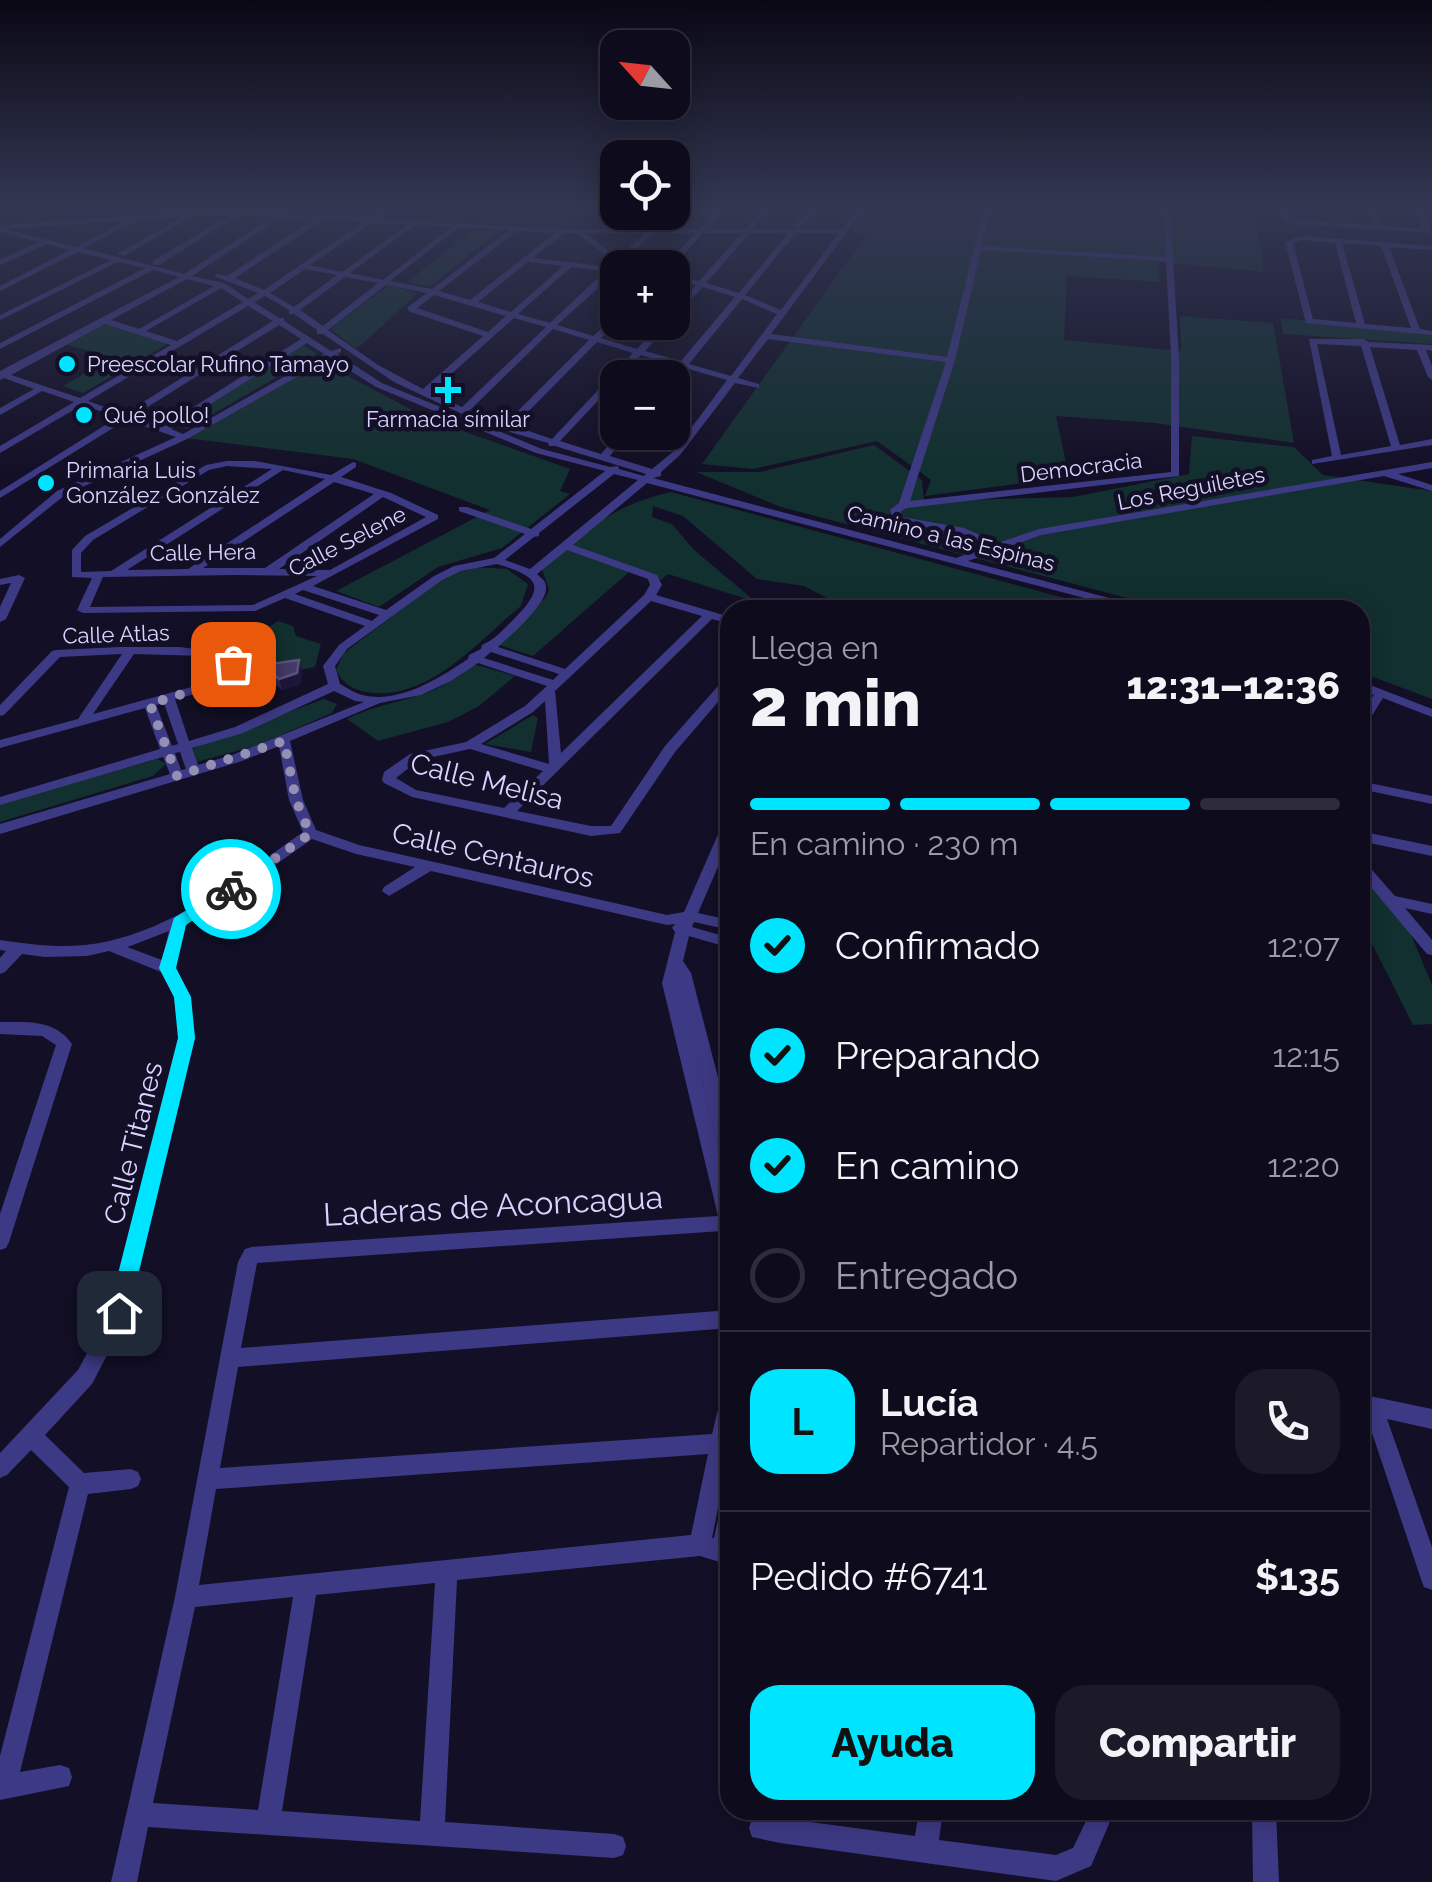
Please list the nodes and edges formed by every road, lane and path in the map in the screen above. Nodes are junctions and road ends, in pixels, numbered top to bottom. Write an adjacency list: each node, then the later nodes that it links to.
1 (41, 297): 28 (street)
2 (94, 297): 45 (street)
3 (147, 297): 29 (street)
4 (200, 297): 33 (street)
5 (247, 297): 23 (street, Camino a las Espinas)
6 (257, 297): 23 (street)
7 (270, 297): 25 (street, Camino a las Espinas)
8 (314, 297): 25 (street)
9 (366, 297): 35 (street)
10 (427, 297): 37 (street)
11 (450, 297): 24 (street)
12 (480, 297): 24 (street)
13 (533, 297): 27 (street)
14 (584, 297): 31 (street)
15 (741, 297): 52 (street)
16 (744, 297): 26 (street)
17 (796, 297): 26 (street)
18 (966, 297): 53 (street)
19 (1171, 297): 88 (street, Democracia)
20 (1304, 297): 32 (street)
21 (1353, 297): 32 (street)
22 (1403, 297): 34 (street)
23 (252, 300): 30 (street, Camino a las Espinas); 44 (street)
24 (472, 303): 27 (street)
25 (292, 312): 35 (street, Camino a las Espinas)
26 (784, 314): 39 (street)
27 (512, 315): 31 (street); 37 (street)
28 (0, 318)
29 (104, 320): 33 (street); 55 (street)
30 (280, 320): 40 (street, Camino a las Espinas); 64 (street)
31 (553, 326): 41 (street); 62 (street)
32 (1361, 326): 34 (street)
33 (141, 330): 44 (street)
34 (1416, 331): 36 (street)
35 (320, 332): 47 (street, Camino a las Espinas)
36 (1432, 332)
37 (488, 335): 60 (street)
38 (600, 335): 41 (street)
39 (767, 336): 53 (street); 57 (street)
40 (307, 339): 50 (street, Camino a las Espinas); 66 (street)
41 (596, 339): 49 (street); 65 (street)
42 (650, 340): 49 (street)
43 (1364, 342): 46 (street); 70 (street); 74 (street)
44 (178, 344): 61 (street)
45 (0, 346)
46 (1420, 347): 48 (street); 56 (street)
47 (344, 348): 50 (street); 60 (street, Camino a las Espinas)
48 (1432, 348)
49 (639, 351): 51 (street); 69 (street)
50 (330, 355): 67 (street); 80 (street, Camino a las Espinas)
51 (670, 360)
52 (687, 360)
53 (951, 360): 88 (street)
54 (690, 366): 57 (street)
55 (1, 376): 59 (street)
56 (1432, 376)
57 (732, 379): 58 (street); 81 (street)
58 (756, 386)
59 (41, 388): 61 (street); 63 (street)
60 (424, 393): 62 (street, Camino a las Espinas)
61 (80, 402): 64 (street); 71 (street)
62 (463, 410): 65 (street, Camino a las Espinas)
63 (0, 412)
64 (124, 416): 66 (street); 86 (street)
65 (506, 428): 69 (street, Camino a las Espinas)
66 (166, 430): 67 (street)
67 (184, 436): 92 (street)
68 (1432, 442): 70 (street)
69 (552, 444): 73 (street, Camino a las Espinas)
70 (1396, 448): 74 (street)
71 (0, 450)
72 (610, 450): 73 (street)
73 (603, 458): 76 (street, Camino a las Espinas)
74 (1337, 458): 75 (street)
75 (1315, 462)
76 (622, 463): 80 (street); 81 (street, Camino a las Espinas)
77 (353, 465): 83 (street)
78 (1432, 465): 82 (street, Los Reguiletes)
79 (280, 468): 83 (street, Calle Selene); 101 (street); 103 (street, Calle Selene)
80 (611, 471): 84 (street, Camino a las Espinas); 91 (street)
81 (654, 473): 84 (street); 89 (street, Camino a las Espinas)
82 (1385, 473): 85 (street); 94 (street, Los Reguiletes)
83 (334, 478): 87 (street, Calle Selene); 98 (street)
84 (643, 480): 89 (street, Camino a las Espinas); 93 (street)
85 (1432, 488)
86 (0, 494)
87 (380, 494): 97 (street); 99 (street, Calle Selene)
88 (904, 505): 94 (street)
89 (748, 506): 95 (street, Camino a las Espinas)
90 (463, 509): 91 (street)
91 (535, 534): 96 (street)
92 (0, 544)
93 (564, 545): 102 (street); 107 (street)
94 (994, 545): 95 (street, Los Reguiletes)
95 (960, 560): 108 (street, Camino a las Espinas)
96 (498, 561): 102 (street); 109 (street)
97 (268, 571): 98 (street, Calle Hera); 99 (street, Calle Hera)
98 (190, 572): 101 (street, Calle Hera)
99 (332, 573): 105 (street, Calle Selene)
100 (99, 574): 101 (street, Calle Hera); 103 (street, Calle Hera); 106 (street, Calle Selene)
101 (114, 574)
102 (531, 574): 114 (street)
103 (76, 575)
104 (0, 582): 112 (street)
105 (302, 586): 106 (street, Calle Selene); 109 (street)
106 (286, 595): 113 (street)
107 (649, 598): 110 (street); 117 (street, Calle Melisa)
108 (1107, 600)
109 (386, 614): 113 (street)
110 (710, 614): 111 (street); 132 (street)
111 (720, 618)
112 (0, 619)
113 (373, 624): 118 (street)
114 (486, 647): 116 (street); 117 (street)
115 (129, 652): 123 (street, Calle Atlas); 127 (street, Calle Atlas); 129 (street)
116 (473, 658): 119 (street); 124 (street)
117 (567, 672): 119 (street, Calle Melisa)
118 (334, 686): 124 (street); 135 (street)
119 (553, 688): 130 (street); 134 (street, Calle Melisa)
120 (1370, 690): 122 (street)
121 (720, 692): 142 (street, Calle Melisa)
122 (1380, 694): 126 (street); 128 (street)
123 (169, 699): 125 (street, Calle Atlas); 135 (street)
124 (377, 701): 131 (street)
125 (150, 704): 129 (street, Calle Atlas); 135 (street)
126 (1370, 710)
127 (0, 712)
128 (1432, 713)
129 (83, 720): 133 (street, Calle Atlas)
130 (554, 733): 132 (street); 136 (street)
131 (284, 741): 137 (street); 144 (street)
132 (582, 741): 136 (street)
133 (0, 744)
134 (470, 745): 136 (street); 142 (street, Calle Melisa)
135 (177, 748): 137 (street); 138 (street); 141 (street)
136 (554, 767): 142 (street)
137 (193, 772): 138 (street)
138 (177, 776): 143 (street)
139 (1370, 787): 140 (street)
140 (1432, 800)
141 (0, 801)
142 (507, 813)
143 (0, 829)
144 (310, 834): 148 (street, Calle Centauros); 153 (street)
145 (1370, 838): 147 (street)
146 (720, 846): 154 (street)
147 (1432, 851)
148 (428, 866): 150 (street); 154 (street, Calle Centauros)
149 (1370, 875): 151 (street)
150 (389, 891)
151 (1396, 902): 152 (street); 159 (street)
152 (1432, 909)
153 (179, 922): 158 (street); 162 (street)
154 (687, 924): 155 (street, Calle Centauros); 156 (street, Calle Centauros); 160 (street)
155 (720, 924)
156 (720, 938)
157 (8, 947): 158 (street); 161 (street)
158 (114, 948): 162 (street)
159 (1432, 950)
160 (675, 960): 164 (street); 165 (street)
161 (0, 968)
162 (167, 968): 173 (street, Calle Titanes)
163 (0, 1028): 167 (street)
164 (720, 1118)
165 (720, 1186)
166 (720, 1223): 169 (street, Laderas de Aconcagua)
167 (0, 1242)
168 (720, 1320): 169 (street)
169 (230, 1358): 177 (street)
170 (1370, 1407): 172 (street)
171 (1370, 1416): 181 (street)
172 (1432, 1419)
173 (33, 1437): 175 (street, Calle Titanes); 178 (street)
174 (720, 1443): 177 (street)
175 (0, 1468)
176 (131, 1479): 178 (street)
177 (208, 1479): 183 (street)
178 (80, 1484): 185 (street)
179 (720, 1551): 180 (street)
180 (446, 1570): 182 (street); 192 (street)
181 (1432, 1578)
182 (306, 1585): 183 (street); 190 (street)
183 (186, 1597): 186 (street)
184 (60, 1777): 185 (street)
185 (2, 1786)
186 (139, 1814): 190 (street); 196 (street)
187 (930, 1820): 194 (street)
188 (1097, 1820): 195 (street)
189 (1264, 1820): 197 (street)
190 (268, 1823): 192 (street)
191 (776, 1823): 194 (street)
192 (432, 1834): 193 (street)
193 (614, 1846)
194 (925, 1850): 195 (street)
195 (1038, 1874)
196 (124, 1882)
197 (1266, 1882)

